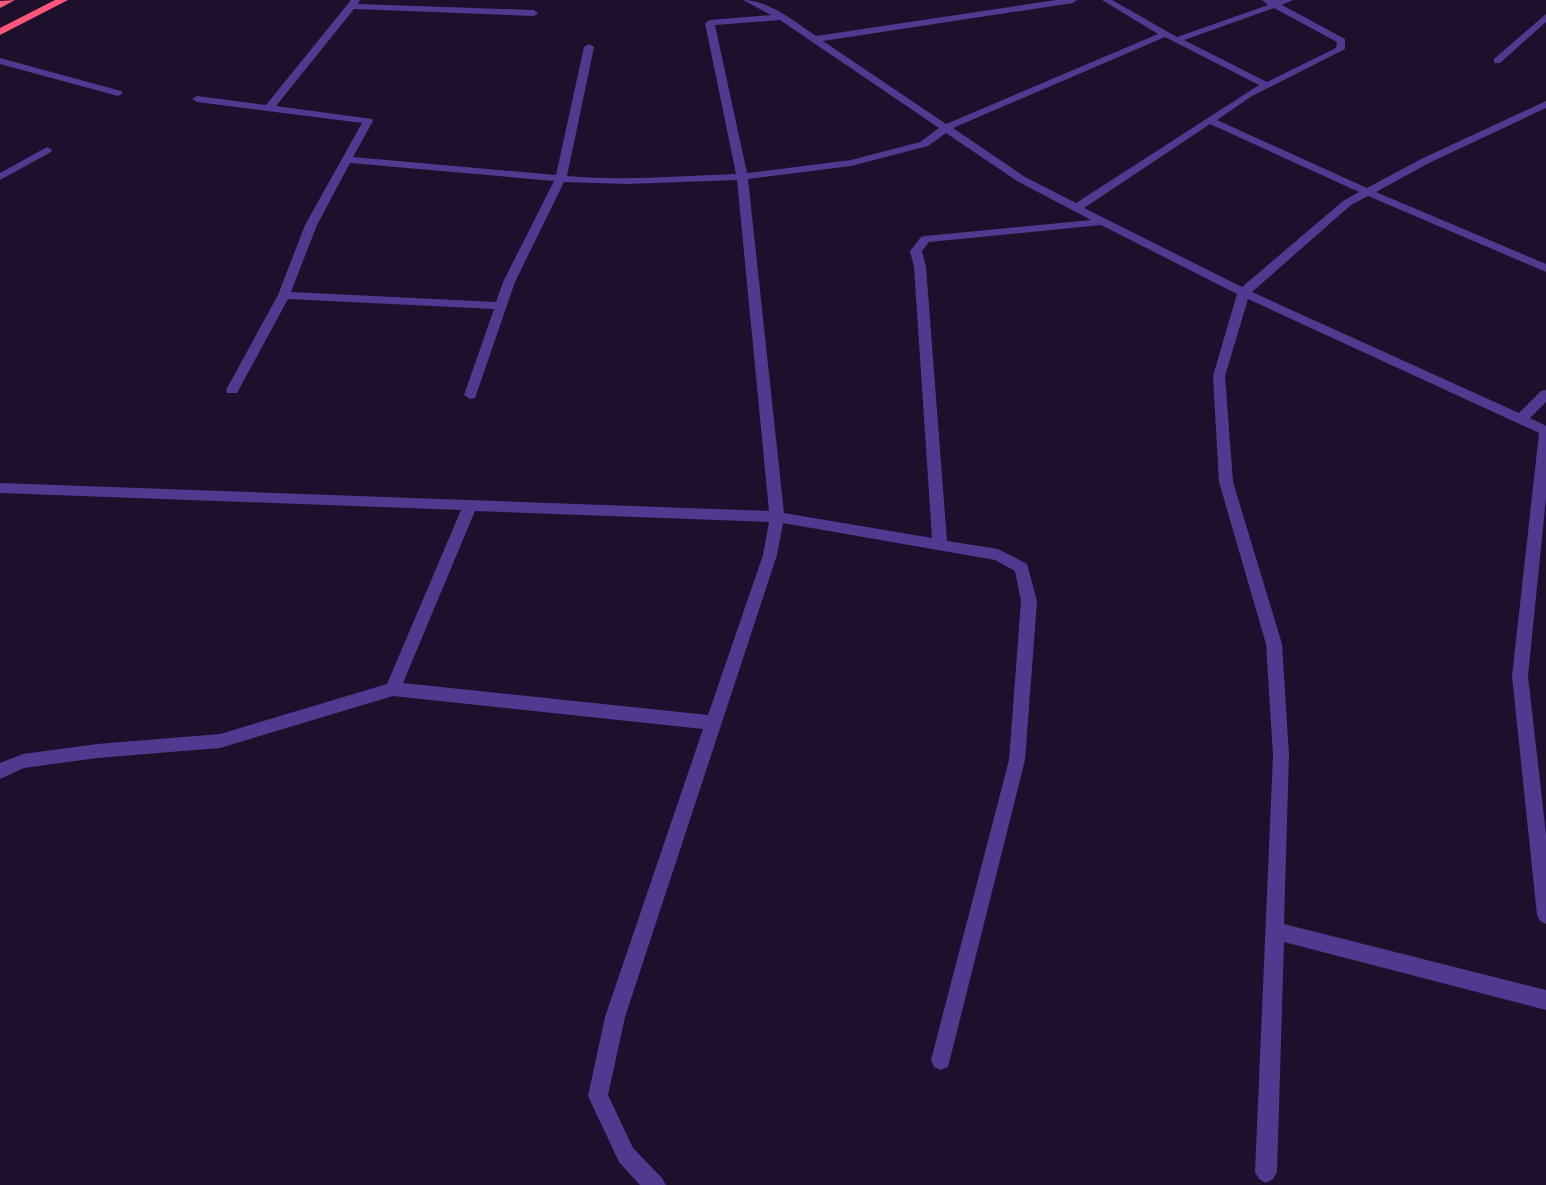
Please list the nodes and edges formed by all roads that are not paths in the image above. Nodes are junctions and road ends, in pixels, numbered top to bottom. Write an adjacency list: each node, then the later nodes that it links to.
1 (10, 0): 10 (highway)
2 (63, 0): 15 (highway)
3 (465, 0): 11 (street)
4 (747, 0): 13 (street)
5 (1073, 0): 17 (street)
6 (1106, 0): 16 (street)
7 (1289, 0): 8 (street)
8 (1271, 2): 18 (street); 22 (street)
9 (354, 3): 11 (street); 26 (street)
10 (0, 5)
11 (455, 10): 12 (street)
12 (534, 13)
13 (782, 17): 17 (street); 32 (street)
14 (1546, 17): 21 (street)
15 (0, 32)
16 (1165, 34): 18 (street); 28 (street)
17 (816, 39): 28 (street)
18 (1176, 40): 22 (street)
19 (589, 47): 33 (street)
20 (0, 61): 23 (street)
21 (1497, 61)
22 (1266, 85): 27 (street)
23 (118, 93)
24 (197, 99): 26 (street)
25 (1546, 104): 34 (street)
26 (269, 108): 30 (street)
27 (1209, 120): 34 (street); 35 (street)
28 (947, 127): 32 (street); 35 (street)
29 (47, 150): 31 (street)
30 (347, 160): 33 (street); 39 (street)
31 (0, 177)
32 (742, 177): 33 (street); 48 (street)
33 (561, 178): 40 (street)
34 (1368, 192): 37 (street); 38 (street)
35 (1076, 208): 36 (street)
36 (1103, 222): 38 (street); 49 (street)
37 (1546, 268)
38 (1244, 292): 44 (street); 54 (street)
39 (284, 295): 40 (street); 41 (street)
40 (501, 306): 43 (street)
41 (232, 390)
42 (1546, 394): 44 (street)
43 (470, 395)
44 (1520, 420): 45 (street)
45 (1546, 432): 53 (street)
46 (0, 488): 47 (street)
47 (470, 506): 48 (street); 50 (street)
48 (777, 517): 49 (street); 51 (street)
49 (940, 545): 56 (street)
50 (393, 689): 51 (street); 52 (street)
51 (714, 723): 58 (street)
52 (0, 771)
53 (1546, 915)
54 (1275, 931): 55 (street); 57 (street)
55 (1546, 1000)
56 (941, 1060)
57 (1266, 1172)
58 (655, 1185)

